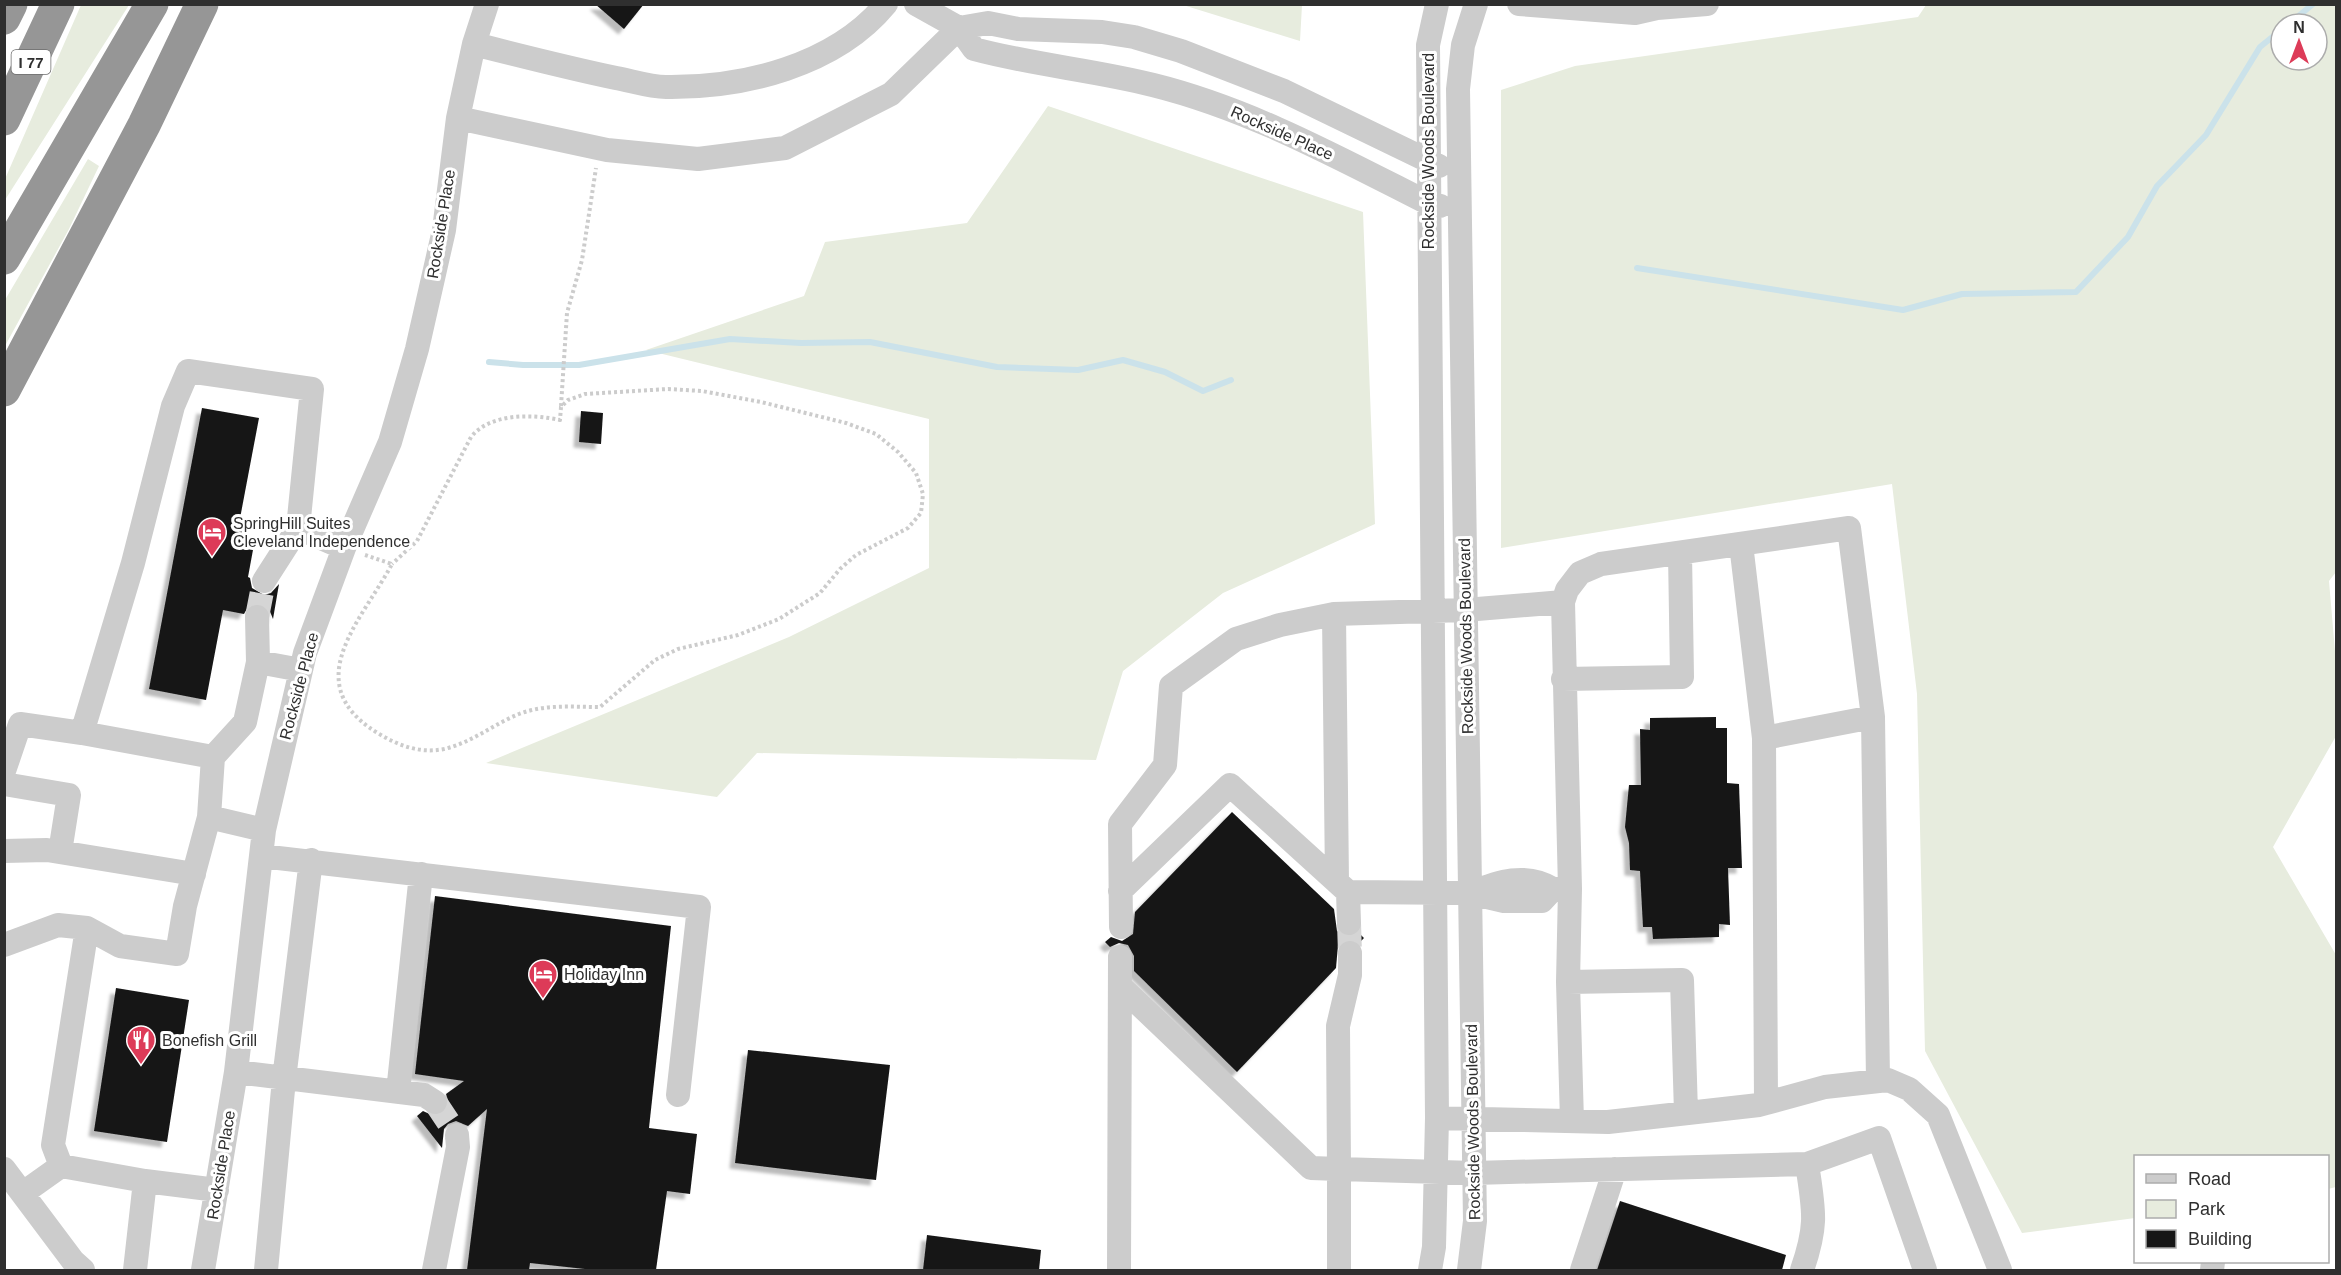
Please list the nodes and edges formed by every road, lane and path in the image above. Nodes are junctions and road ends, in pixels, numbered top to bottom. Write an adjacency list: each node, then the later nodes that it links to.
1 (11, 4): 14 (highway)
2 (58, 4): 20 (highway, I 77)
3 (152, 4): 27 (highway)
4 (202, 4): 21 (highway)
5 (225, 4): 21 (highway)
6 (488, 4): 17 (street, Rockside Place)
7 (886, 4): 17 (street)
8 (916, 4): 15 (street)
9 (1437, 4): 23 (street, Rockside Woods Boulevard)
10 (1476, 4): 24 (street, Rockside Woods Boulevard)
11 (1519, 4): 13 (street)
12 (1707, 4): 13 (street)
13 (1657, 6)
14 (4, 18)
15 (959, 27): 16 (street); 18 (street, Rockside Place); 22 (street)
16 (1102, 32): 18 (street); 23 (street)
17 (474, 44): 19 (street, Rockside Place)
18 (1097, 73): 25 (street, Rockside Place)
19 (458, 118): 22 (street); 32 (street, Rockside Place)
20 (4, 119)
21 (144, 125): 28 (highway)
22 (600, 149): 29 (path)
23 (1428, 162): 24 (street); 25 (street, Rockside Woods Boulevard)
24 (1461, 175): 26 (street, Rockside Woods Boulevard)
25 (1428, 203): 26 (street, Rockside Place); 38 (street, Rockside Woods Boulevard)
26 (1459, 211): 37 (street, Rockside Woods Boulevard)
27 (4, 258)
28 (7, 388)
29 (561, 407): 34 (path); 34 (path)
30 (298, 528): 32 (street); 35 (street); 45 (street)
31 (1741, 544): 33 (street); 44 (street); 46 (street)
32 (352, 550): 34 (path); 42 (street, Rockside Place)
33 (1680, 553): 36 (street); 43 (street)
34 (392, 564)
35 (264, 580)
36 (1563, 603): 37 (street); 43 (street)
37 (1466, 610): 38 (street); 62 (street, Rockside Woods Boulevard)
38 (1431, 611): 39 (street); 61 (street, Rockside Woods Boulevard)
39 (1334, 614): 58 (street); 60 (street)
40 (257, 616): 41 (street)
41 (258, 662): 42 (street); 47 (street)
42 (301, 670): 51 (street, Rockside Place)
43 (1563, 679): 59 (street)
44 (1873, 717): 46 (street); 73 (street)
45 (82, 732): 47 (street); 48 (street)
46 (1764, 738): 77 (street)
47 (213, 757): 50 (street)
48 (4, 771)
49 (4, 784): 53 (street)
50 (209, 817): 51 (street); 57 (street)
51 (264, 830): 54 (street, Rockside Place)
52 (4, 851): 53 (street)
53 (60, 852): 57 (street)
54 (261, 856): 55 (street); 71 (street, Rockside Place)
55 (311, 860): 56 (street); 72 (street)
56 (421, 873): 74 (street); 75 (street)
57 (194, 874): 65 (street)
58 (1342, 887): 60 (street); 61 (street); 63 (street)
59 (1562, 889): 62 (street); 69 (street)
60 (1120, 891): 64 (street)
61 (1435, 891): 62 (street); 79 (street, Rockside Woods Boulevard)
62 (1470, 893): 80 (street, Rockside Woods Boulevard)
63 (1349, 923)
64 (1121, 927)
65 (87, 928): 66 (street); 84 (street)
66 (4, 945)
67 (1350, 953): 86 (street)
68 (1120, 957): 70 (street)
69 (1568, 982): 78 (street); 81 (street)
70 (1120, 986): 86 (street); 98 (street)
71 (236, 1072): 72 (street); 91 (street, Rockside Place)
72 (284, 1079): 74 (street); 96 (street)
73 (1878, 1081): 77 (street); 105 (street)
74 (398, 1092): 76 (street)
75 (678, 1095)
76 (435, 1102)
77 (1766, 1103): 78 (street)
78 (1686, 1113): 81 (street)
79 (1437, 1118): 80 (street); 88 (street, Rockside Woods Boulevard)
80 (1473, 1118): 81 (street); 89 (street, Rockside Woods Boulevard)
81 (1572, 1121)
82 (457, 1135): 97 (street)
83 (1807, 1164): 87 (street); 103 (street); 104 (street)
84 (61, 1166): 90 (street); 92 (street)
85 (4, 1169): 92 (street)
86 (1339, 1169): 88 (street); 99 (street)
87 (1615, 1169): 89 (street); 102 (street)
88 (1436, 1172): 89 (street); 100 (street, Rockside Woods Boulevard)
89 (1474, 1173): 101 (street, Rockside Woods Boulevard)
90 (146, 1181): 91 (street); 94 (street)
91 (216, 1190): 95 (street, Rockside Place)
92 (23, 1193): 93 (street)
93 (83, 1270)
94 (135, 1270)
95 (203, 1270)
96 (266, 1270)
97 (434, 1270)
98 (1119, 1270)
99 (1339, 1270)
100 (1430, 1270)
101 (1469, 1270)
102 (1582, 1270)
103 (1802, 1270)
104 (1925, 1270)
105 (2000, 1270)

